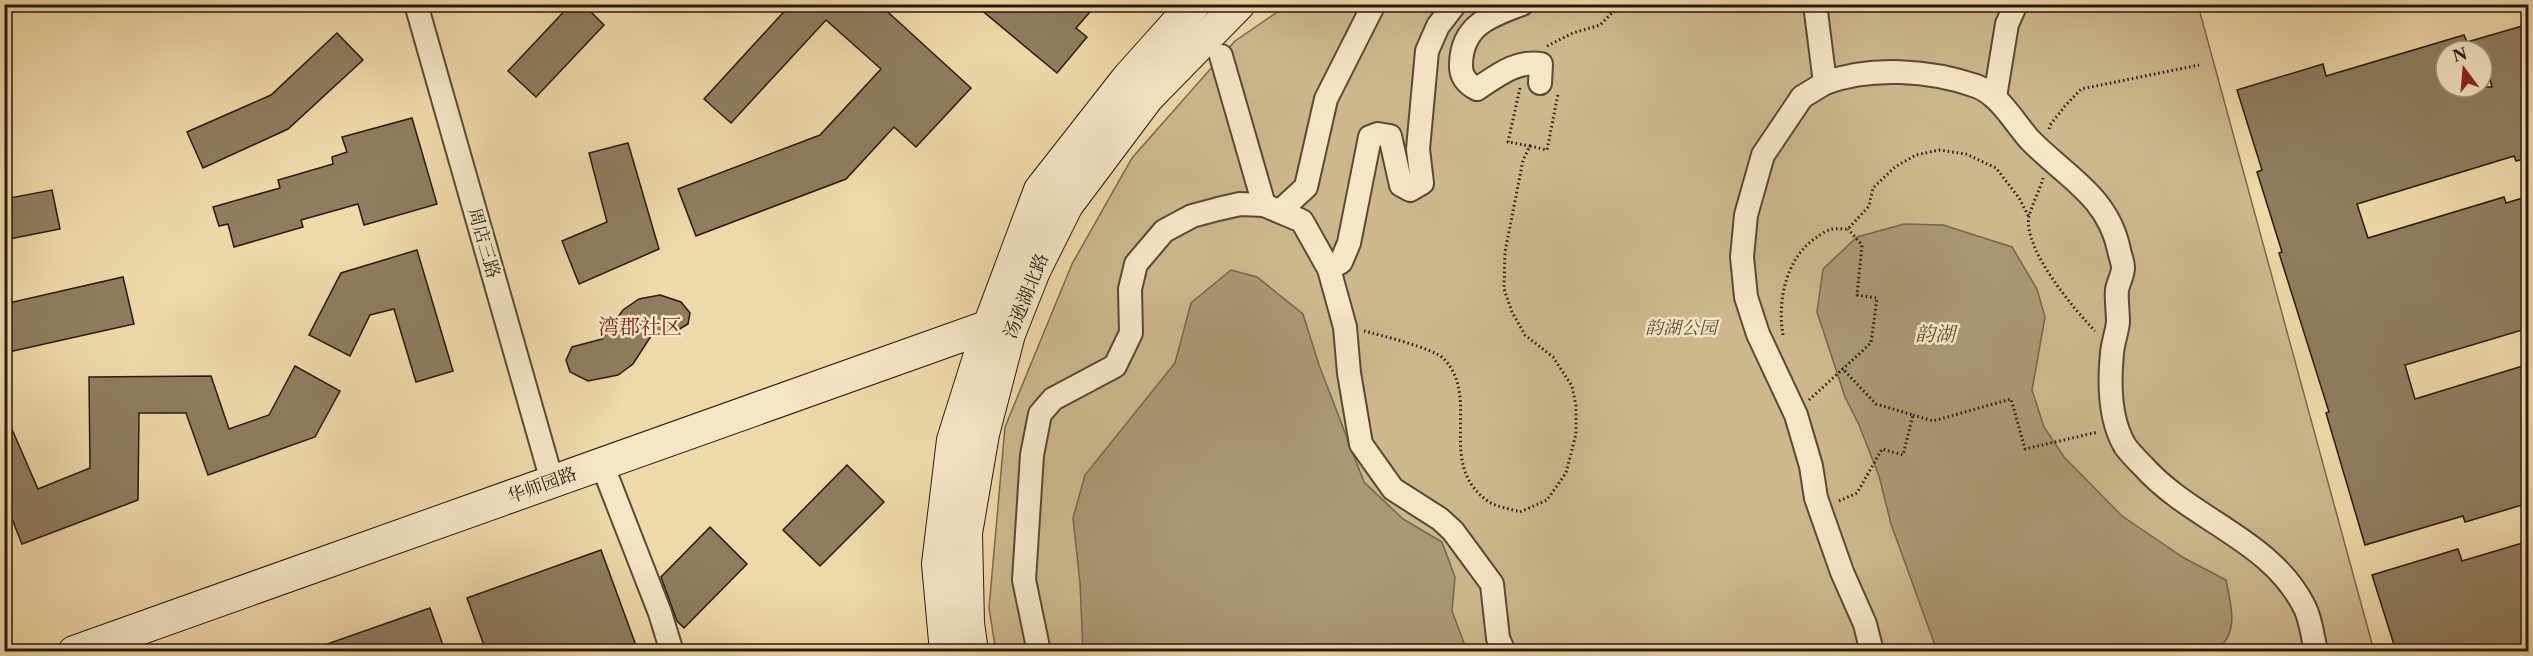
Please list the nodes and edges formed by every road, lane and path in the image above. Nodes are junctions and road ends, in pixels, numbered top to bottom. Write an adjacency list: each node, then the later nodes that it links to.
1 (416, 4): 28 (street, 周店三路)
2 (1194, 4): 21 (street, 汤逊湖北路)
3 (1239, 4): 21 (street, 汤逊湖北路)
4 (1374, 4): 16 (street)
5 (1455, 4): 19 (street)
6 (1522, 4): 11 (street)
7 (1621, 4): 11 (path)
8 (1815, 4): 13 (street)
9 (2016, 4): 14 (street)
10 (1221, 56): 16 (street)
11 (1527, 62): 12 (street)
12 (1540, 83): 15 (path); 15 (path)
13 (1825, 83): 14 (street); 24 (street)
14 (1995, 97): 26 (street)
15 (1530, 146): 20 (path)
16 (1272, 208): 19 (street); 34 (street)
17 (2029, 217): 18 (path)
18 (1848, 229): 22 (path); 23 (path)
19 (1329, 268): 20 (street)
20 (1345, 327): 35 (street)
21 (999, 330): 27 (street, 华师园路); 32 (street, 汤逊湖北路); 33 (street, 汤逊湖北路)
22 (1783, 338)
23 (1842, 368): 24 (path); 25 (path)
24 (1796, 415): 29 (street)
25 (1913, 415): 26 (path); 29 (path)
26 (2117, 427): 37 (street)
27 (602, 464): 28 (street, 华师园路); 31 (street)
28 (552, 481): 30 (street, 华师园路)
29 (1820, 510): 36 (street)
30 (74, 651)
31 (672, 651)
32 (946, 651)
33 (972, 651)
34 (1039, 651)
35 (1504, 651)
36 (1872, 651)
37 (2316, 651)

